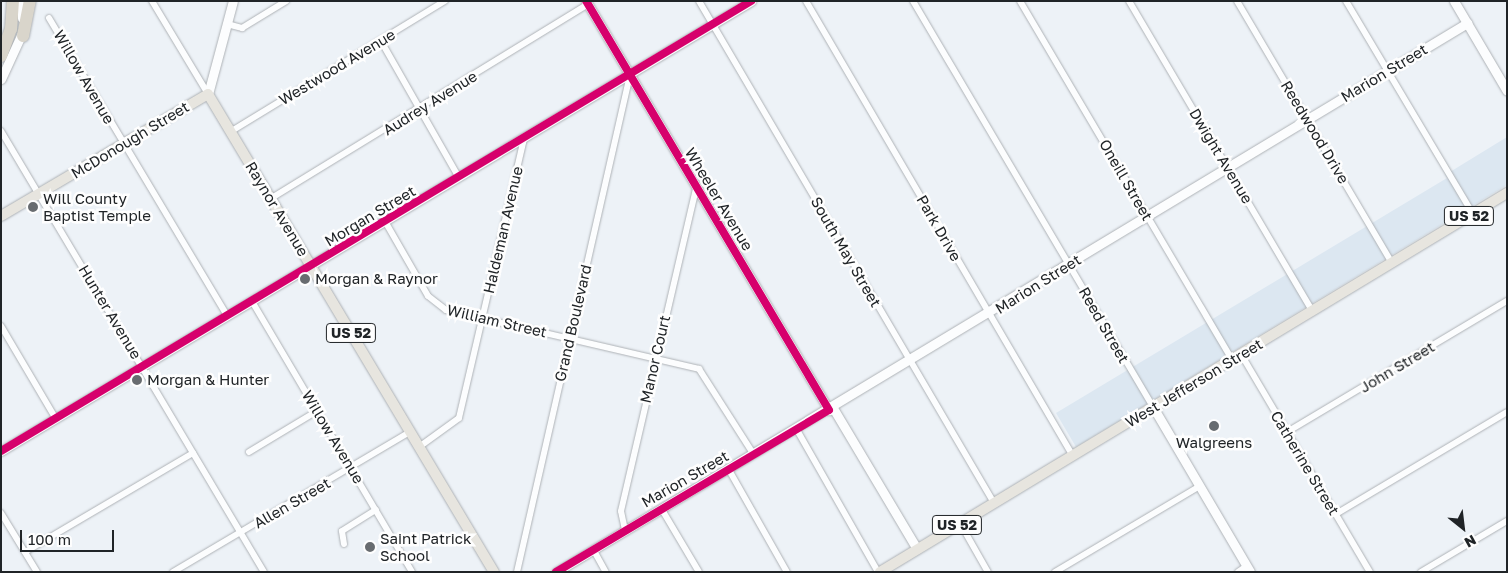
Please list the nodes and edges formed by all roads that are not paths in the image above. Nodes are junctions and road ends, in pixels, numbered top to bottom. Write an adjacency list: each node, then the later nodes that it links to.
1 (13, 1): 24 (highway)
2 (22, 1): 22 (street)
3 (30, 1): 22 (highway)
4 (152, 1): 29 (street, Raynor Avenue)
5 (233, 1): 20 (street)
6 (286, 1): 20 (street)
7 (444, 1): 23 (street, Westwood Avenue)
8 (699, 1): 21 (street, South May Street)
9 (751, 1): 21 (street, Morgan Street)
10 (806, 1): 52 (street, Park Drive)
11 (913, 1): 47 (street, Reed Street)
12 (1020, 1): 43 (street, Oneill Street)
13 (1129, 1): 36 (street, Dwight Avenue)
14 (1238, 1): 31 (street, Reedwood Drive)
15 (1346, 1): 25 (street)
16 (1454, 1): 19 (street)
17 (587, 3): 26 (street, Wheeler Avenue); 30 (street, Audrey Avenue)
18 (50, 18): 35 (street, Willow Avenue)
19 (1467, 23): 25 (street, Marion Street); 28 (street)
20 (227, 24): 29 (street)
21 (712, 24): 26 (street, Morgan Street); 59 (street, South May Street)
22 (23, 36): 27 (street)
23 (381, 41): 30 (street); 33 (street, Westwood Avenue)
24 (1, 56)
25 (1388, 70): 31 (street, Marion Street); 42 (street)
26 (630, 75): 34 (street, Morgan Street); 38 (street, Wheeler Avenue); 56 (street, Grand Boulevard)
27 (1, 79)
28 (1507, 91)
29 (208, 94): 33 (main road, Raynor Avenue / US 52); 35 (main road, McDonough Street)
30 (420, 109): 37 (street); 41 (street, Audrey Avenue)
31 (1307, 119): 36 (street, Marion Street); 46 (street, Reedwood Drive)
32 (1, 130): 40 (street, Hunter Avenue)
33 (230, 132): 41 (main road, Raynor Avenue / US 52)
34 (524, 139): 37 (street, Morgan Street); 54 (street, Haldeman Avenue)
35 (123, 144): 40 (main road, McDonough Street); 53 (street, Willow Avenue)
36 (1227, 167): 43 (street, Marion Street); 51 (street, Dwight Avenue)
37 (459, 178): 45 (street, Morgan Street)
38 (696, 188): 58 (street, Manor Court); 62 (street, Wheeler Avenue)
39 (1507, 193): 42 (main road, West Jefferson Street / US 52)
40 (39, 194): 44 (main road, McDonough Street); 60 (street, Hunter Avenue)
41 (270, 199): 48 (main road, Raynor Avenue / US 52)
42 (1473, 214): 46 (main road, West Jefferson Street / US 52)
43 (1147, 215): 47 (street, Marion Street); 57 (street, Oneill Street)
44 (1, 216)
45 (386, 223): 48 (street, Morgan Street); 54 (street, William Street)
46 (1392, 263): 51 (main road, West Jefferson Street / US 52)
47 (1070, 264): 52 (street, Marion Street); 61 (street, Reed Street)
48 (312, 268): 50 (street, Morgan Street); 67 (main road, Raynor Avenue / US 52)
49 (1507, 301): 68 (street, John Street)
50 (253, 303): 53 (street, Morgan Street); 63 (street, Willow Avenue)
51 (1312, 311): 57 (main road, West Jefferson Street / US 52)
52 (990, 313): 59 (street, Marion Street); 74 (street, Park Drive)
53 (228, 317): 60 (street, Morgan Street)
54 (482, 319): 56 (street, William Street); 69 (street, Haldeman Avenue)
55 (1, 326): 65 (street)
56 (569, 337): 58 (street, William Street); 97 (street, Grand Boulevard)
57 (1237, 357): 61 (main road, West Jefferson Street / US 52); 68 (street, Catherine Street)
58 (655, 358): 73 (street, William Street); 85 (street, Manor Court)
59 (911, 361): 62 (street, Marion Street); 78 (street, South May Street)
60 (142, 368): 65 (street, Morgan Street); 72 (street, Hunter Avenue)
61 (1153, 408): 74 (main road, West Jefferson Street / US 52); 77 (street, Reed Street)
62 (831, 409): 66 (street, Marion Street); 88 (street, Wheeler Avenue)
63 (317, 411): 71 (street); 75 (street, Willow Avenue)
64 (1507, 412): 82 (street)
65 (56, 419): 70 (street, Morgan Street)
66 (797, 430): 73 (street, Marion Street); 102 (street)
67 (410, 432): 69 (main road, Raynor Avenue / US 52); 75 (street, Allen Street)
68 (1287, 432): 82 (street, Catherine Street)
69 (419, 447): 96 (main road, Raynor Avenue / US 52)
70 (1, 452)
71 (249, 452)
72 (193, 453): 86 (street, Hunter Avenue); 90 (street)
73 (754, 455): 76 (street, Marion Street)
74 (1073, 456): 78 (main road, West Jefferson Street / US 52)
75 (351, 469): 80 (street, Willow Avenue); 86 (street, Allen Street)
76 (728, 470): 79 (street, Marion Street); 101 (street)
77 (1200, 486): 91 (street, Reed Street); 104 (street)
78 (994, 503): 84 (main road, West Jefferson Street / US 52)
79 (661, 508): 85 (street, Marion Street); 100 (street)
80 (376, 510): 87 (street); 95 (street, Willow Avenue)
81 (1, 513): 90 (street)
82 (1336, 514): 106 (street, Catherine Street)
83 (1507, 521): 107 (street)
84 (960, 523): 88 (main road, West Jefferson Street / US 52); 103 (street)
85 (626, 530): 89 (street, Marion Street)
86 (240, 532): 93 (street, Allen Street); 94 (street, Hunter Avenue)
87 (344, 544)
88 (917, 549): 102 (main road, West Jefferson Street / US 52)
89 (593, 550): 98 (street, Marion Street); 99 (street)
90 (25, 552): 92 (street)
91 (1248, 569): 105 (street)
92 (37, 572)
93 (173, 572)
94 (264, 572)
95 (412, 572)
96 (494, 572)
97 (518, 572)
98 (556, 572)
99 (606, 572)
100 (699, 572)
101 (786, 572)
102 (879, 572)
103 (988, 572)
104 (1055, 572)
105 (1238, 572)
106 (1370, 572)
107 (1422, 572)

